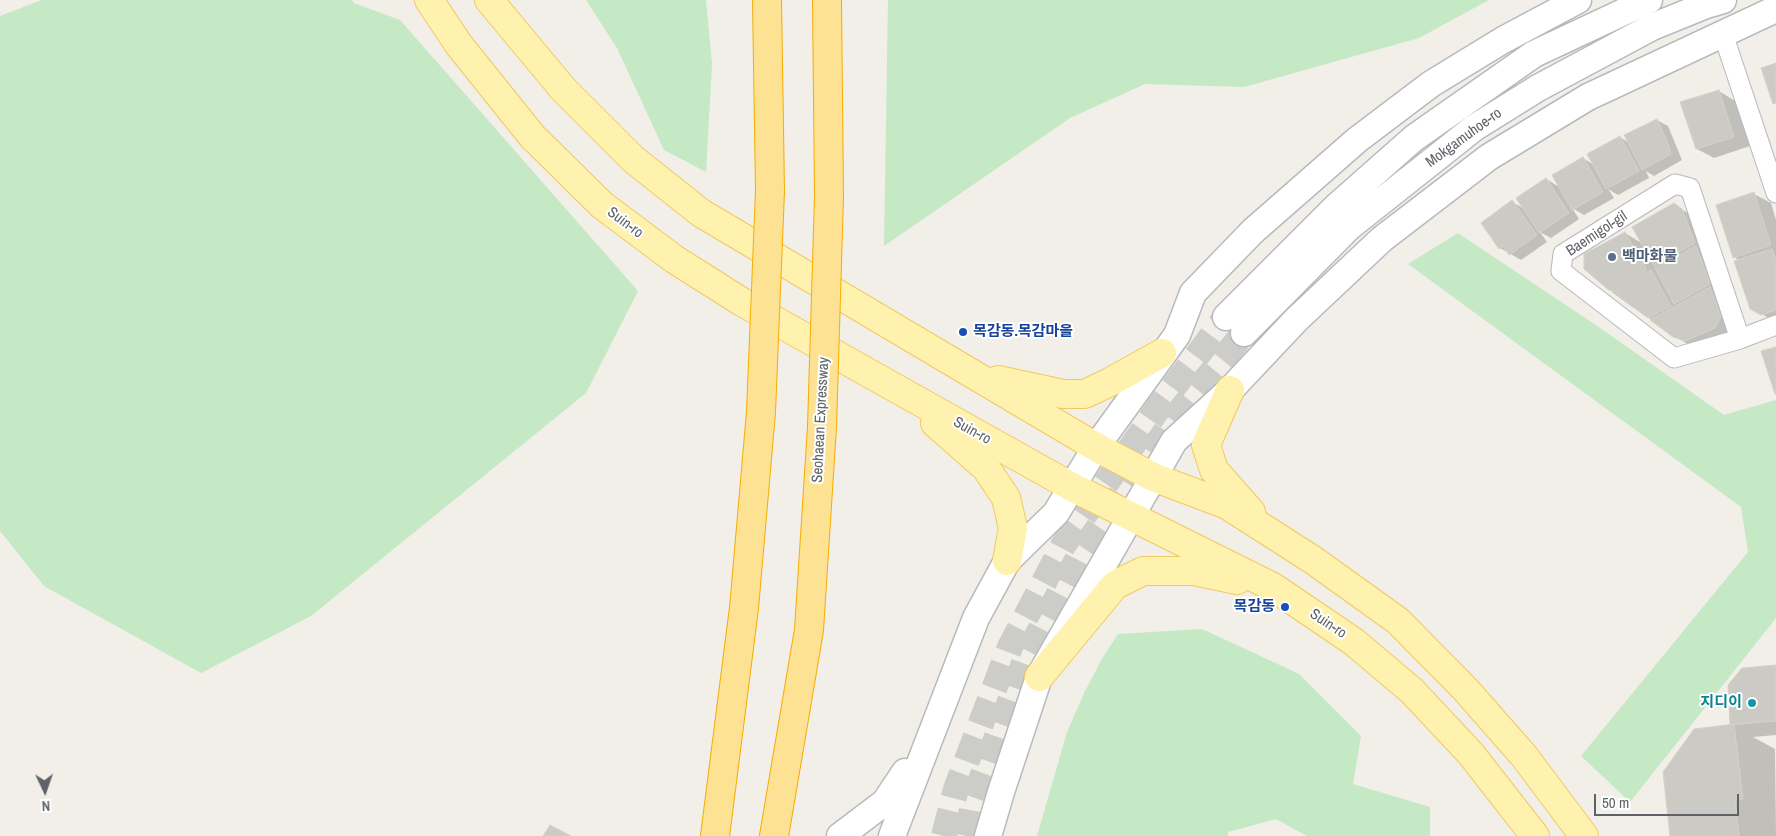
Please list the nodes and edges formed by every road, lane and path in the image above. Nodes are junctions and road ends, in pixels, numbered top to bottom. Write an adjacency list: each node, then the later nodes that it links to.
1 (429, 0): 15 (main road, Suin-ro)
2 (489, 0): 14 (main road)
3 (767, 0): 26 (highway, bridge)
4 (828, 0): 27 (highway, Seohaean Expressway, bridge)
5 (1578, 0): 13 (main road)
6 (1649, 0): 7 (main road, Mokgamuhoe-ro)
7 (1723, 0)
8 (1776, 9): 9 (main road)
9 (1723, 34): 10 (street); 16 (main road)
10 (1776, 193)
11 (1776, 325): 12 (street, Baemigol-gil)
12 (1740, 339): 12 (street, Baemigol-gil)
13 (1162, 353): 14 (main road); 17 (main road)
14 (978, 376): 17 (main road)
15 (897, 389): 19 (main road, Suin-ro); 22 (main road)
16 (1230, 390): 18 (main road); 21 (main road)
17 (1096, 447): 18 (main road); 19 (main road)
18 (1153, 477): 20 (main road); 21 (main road)
19 (1072, 487): 20 (main road, Suin-ro); 22 (main road)
20 (1130, 517): 23 (main road, Suin-ro); 24 (main road)
21 (1269, 532): 32 (main road)
22 (1007, 561): 25 (main road)
23 (1273, 587): 24 (main road); 31 (main road, Suin-ro)
24 (1039, 677): 30 (main road)
25 (929, 739): 28 (main road); 29 (main road)
26 (716, 831)
27 (774, 836)
28 (840, 836)
29 (892, 836)
30 (988, 836)
31 (1535, 836)
32 (1584, 836)

